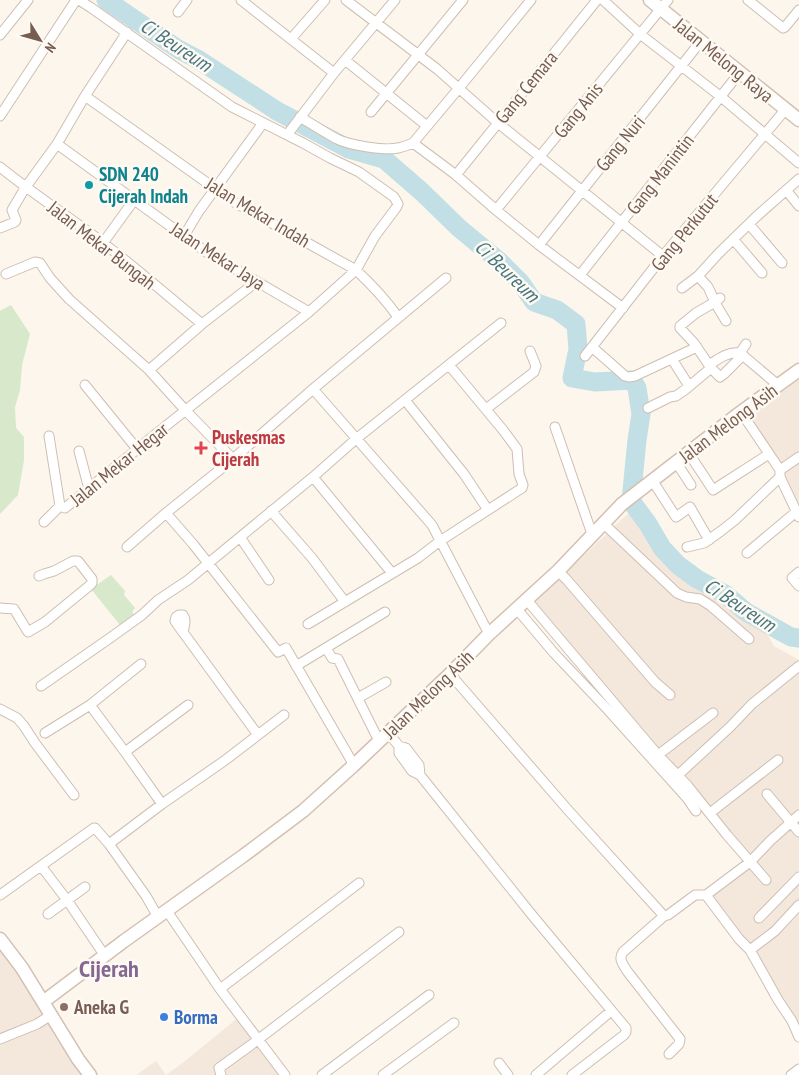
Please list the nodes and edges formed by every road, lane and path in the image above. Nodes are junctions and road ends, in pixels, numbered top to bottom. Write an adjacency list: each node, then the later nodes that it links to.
1 (28, 0): 22 (street)
2 (78, 0): 20 (street); 36 (street)
3 (187, 0): 18 (street)
4 (242, 0): 16 (street)
5 (259, 0): 16 (street)
6 (325, 0): 23 (street)
7 (346, 0): 19 (street)
8 (395, 0): 19 (street)
9 (463, 0): 25 (street)
10 (531, 0): 30 (street)
11 (597, 0): 40 (street, Gang Cemara)
12 (603, 0): 21 (street)
13 (650, 0): 15 (main road, Jalan Melong Raya)
14 (748, 0): 17 (street)
15 (664, 4): 21 (street, Gang Anis); 24 (main road, Jalan Melong Raya)
16 (252, 8): 23 (street)
17 (799, 10)
18 (178, 12)
19 (376, 23): 25 (street); 26 (street)
20 (127, 32): 32 (street); 39 (street)
21 (640, 34): 27 (street); 46 (street, Gang Anis)
22 (0, 35)
23 (291, 39): 29 (street)
24 (701, 41): 27 (street, Gang Nuri); 28 (main road, Jalan Melong Raya)
25 (418, 56): 30 (street); 31 (street)
26 (345, 60): 29 (street); 31 (street)
27 (681, 66): 33 (street); 53 (street, Gang Nuri)
28 (740, 72): 33 (street, Gang Manintin); 34 (main road, Jalan Melong Raya)
29 (334, 73): 37 (street)
30 (459, 88): 40 (street); 41 (street)
31 (386, 93): 35 (street); 41 (street)
32 (86, 96): 45 (street); 52 (street, Jalan Mekar Indah)
33 (720, 96): 43 (street); 58 (street, Gang Manintin)
34 (785, 110): 38 (main road, Jalan Melong Raya); 43 (street, Gang Perkutut)
35 (371, 112)
36 (0, 116)
37 (299, 117): 42 (street); 44 (street)
38 (799, 120)
39 (263, 123): 42 (street); 52 (street)
40 (498, 123): 46 (street); 49 (street, Gang Cemara)
41 (427, 126): 44 (street)
42 (288, 133): 67 (street, Jalan Mekar Hegar)
43 (764, 134): 47 (street); 65 (street, Gang Perkutut)
44 (413, 143): 49 (street)
45 (57, 144): 51 (street); 55 (street, Jalan Mekar Jaya)
46 (540, 157): 53 (street); 57 (street, Gang Anis)
47 (799, 163)
48 (0, 167): 51 (street, Jalan Mekar Bungah)
49 (456, 175): 57 (street)
50 (799, 179): 54 (street)
51 (25, 188): 60 (street); 63 (street, Jalan Mekar Bungah)
52 (215, 188): 61 (street); 67 (street, Jalan Mekar Indah)
53 (582, 190): 58 (street); 64 (street, Gang Nuri)
54 (786, 190): 56 (street); 59 (street)
55 (134, 200): 61 (street, Jalan Mekar Jaya); 63 (street)
56 (799, 206)
57 (496, 210): 64 (street)
58 (622, 223): 65 (street); 70 (street, Gang Manintin)
59 (749, 224): 62 (street); 66 (street)
60 (0, 228)
61 (184, 236): 73 (street, Jalan Mekar Jaya)
62 (733, 239): 68 (street); 71 (street)
63 (103, 243): 80 (street, Jalan Mekar Bungah)
64 (539, 244): 70 (street)
65 (663, 256): 76 (street, Gang Perkutut)
66 (782, 263)
67 (356, 270): 77 (street, Jalan Mekar Hegar); 78 (street, Jalan Mekar Indah)
68 (762, 273)
69 (6, 274): 91 (street)
70 (580, 275): 76 (street)
71 (698, 276): 74 (street); 75 (street)
72 (446, 278): 78 (street)
73 (256, 282): 77 (street, Jalan Mekar Jaya); 80 (street)
74 (682, 288)
75 (718, 300): 79 (street); 84 (street)
76 (623, 308): 83 (street, Gang Perkutut)
77 (309, 312): 100 (street, Jalan Mekar Hegar)
78 (398, 318): 96 (street)
79 (726, 321)
80 (202, 324): 91 (street)
81 (501, 324): 89 (street)
82 (746, 344): 86 (street)
83 (592, 347): 87 (street, Gang Perkutut); 88 (street)
84 (697, 347): 88 (street); 90 (street)
85 (530, 351): 99 (street)
86 (741, 354): 90 (street); 90 (street); 94 (street)
87 (585, 356)
88 (672, 359): 95 (street)
89 (449, 365): 97 (street); 99 (street)
90 (710, 366): 95 (street)
91 (149, 370): 100 (street)
92 (799, 370): 94 (main road, Jalan Melong Asih)
93 (85, 385): 105 (street)
94 (778, 385): 101 (main road, Jalan Melong Asih)
95 (689, 386): 98 (street)
96 (313, 389): 104 (street); 110 (street)
97 (405, 400): 104 (street); 118 (street)
98 (648, 408)
99 (486, 409): 118 (street)
100 (186, 411): 105 (street, Jalan Mekar Hegar); 110 (street)
101 (741, 412): 107 (main road, Jalan Melong Asih); 108 (street)
102 (555, 427): 124 (street)
103 (48, 436): 117 (street, Jalan Mekar Hegar)
104 (356, 439): 113 (street); 127 (street)
105 (137, 449): 116 (street, Jalan Mekar Hegar)
106 (79, 451): 116 (street)
107 (688, 452): 108 (street); 111 (main road, Jalan Melong Asih)
108 (769, 454): 112 (street)
109 (799, 457): 112 (street)
110 (233, 459): 120 (street)
111 (676, 462): 114 (main road, Jalan Melong Asih); 115 (street)
112 (780, 474): 121 (street); 126 (street)
113 (313, 477): 119 (street); 134 (street)
114 (652, 480): 123 (main road, Jalan Melong Asih); 126 (street)
115 (691, 485)
116 (89, 489): 117 (street, Jalan Mekar Hegar)
117 (60, 506): 122 (street)
118 (488, 510): 127 (street)
119 (271, 511): 125 (street); 139 (street)
120 (166, 513): 128 (street); 131 (street)
121 (798, 515): 130 (street)
122 (44, 522)
123 (603, 523): 124 (main road, Jalan Melong Asih); 146 (street)
124 (592, 534): 132 (main road, Jalan Melong Asih)
125 (240, 537): 131 (street); 136 (street)
126 (709, 540): 129 (street)
127 (440, 541): 134 (street); 145 (street)
128 (127, 547)
129 (688, 547)
130 (747, 553)
131 (208, 563): 149 (street); 153 (street)
132 (558, 571): 138 (main road, Jalan Melong Asih); 154 (street)
133 (799, 572): 137 (street)
134 (392, 573): 139 (street)
135 (39, 576): 140 (street)
136 (269, 580)
137 (799, 586)
138 (526, 599): 141 (main road, Jalan Melong Asih); 165 (street)
139 (345, 602): 143 (street)
140 (0, 608)
141 (516, 608): 145 (main road, Jalan Melong Asih); 172 (street)
142 (385, 612): 147 (street)
143 (308, 624)
144 (182, 632): 162 (street)
145 (489, 634): 151 (main road, Jalan Melong Asih)
146 (749, 639)
147 (326, 648): 149 (street); 155 (street)
148 (140, 664): 156 (street)
149 (296, 666): 167 (street)
150 (799, 666): 168 (street)
151 (450, 674): 163 (main road, Jalan Melong Asih); 190 (street)
152 (386, 682): 155 (street)
153 (41, 686)
154 (670, 695)
155 (358, 698): 163 (street)
156 (90, 705): 161 (street); 164 (street)
157 (188, 705): 164 (street)
158 (0, 709): 170 (street)
159 (712, 714): 165 (street)
160 (284, 716): 162 (street)
161 (45, 733)
162 (258, 735): 171 (street)
163 (383, 737): 167 (main road, Jalan Melong Asih); 199 (street)
164 (125, 752): 171 (street)
165 (658, 755): 168 (street)
166 (778, 760): 173 (street)
167 (353, 766): 189 (main road, Jalan Melong Asih)
168 (677, 776): 173 (street)
169 (767, 794): 175 (street)
170 (74, 795)
171 (162, 804): 177 (street)
172 (696, 811)
173 (710, 813): 178 (street)
174 (799, 815): 175 (street)
175 (791, 822): 176 (street); 178 (street)
176 (799, 832)
177 (109, 844): 179 (street); 189 (street)
178 (750, 862): 181 (street); 185 (street)
179 (41, 866): 184 (street); 186 (street)
180 (799, 877): 191 (street)
181 (766, 880)
182 (359, 883): 196 (street)
183 (85, 887): 186 (street)
184 (0, 895)
185 (706, 896): 190 (street); 194 (street)
186 (67, 900): 188 (street); 195 (street)
187 (799, 905): 194 (street)
188 (48, 914)
189 (163, 914): 195 (main road, Jalan Melong Asih); 196 (street)
190 (664, 916): 205 (street)
191 (758, 918)
192 (399, 932): 204 (street)
193 (0, 939): 198 (main road)
194 (750, 950): 202 (street)
195 (105, 956): 198 (main road, Jalan Melong Asih)
196 (220, 989): 204 (street)
197 (429, 995): 211 (street)
198 (43, 1002): 200 (main road)
199 (611, 1011): 214 (street); 215 (street)
200 (51, 1015): 203 (street); 209 (main road)
201 (454, 1023): 212 (street)
202 (799, 1037)
203 (0, 1039)
204 (258, 1039): 208 (street); 210 (street)
205 (669, 1054)
206 (499, 1063): 213 (street)
207 (799, 1069): 216 (street)
208 (220, 1072)
209 (90, 1075)
210 (285, 1075)
211 (322, 1075)
212 (383, 1075)
213 (508, 1075)
214 (536, 1075)
215 (572, 1075)
216 (791, 1075)

